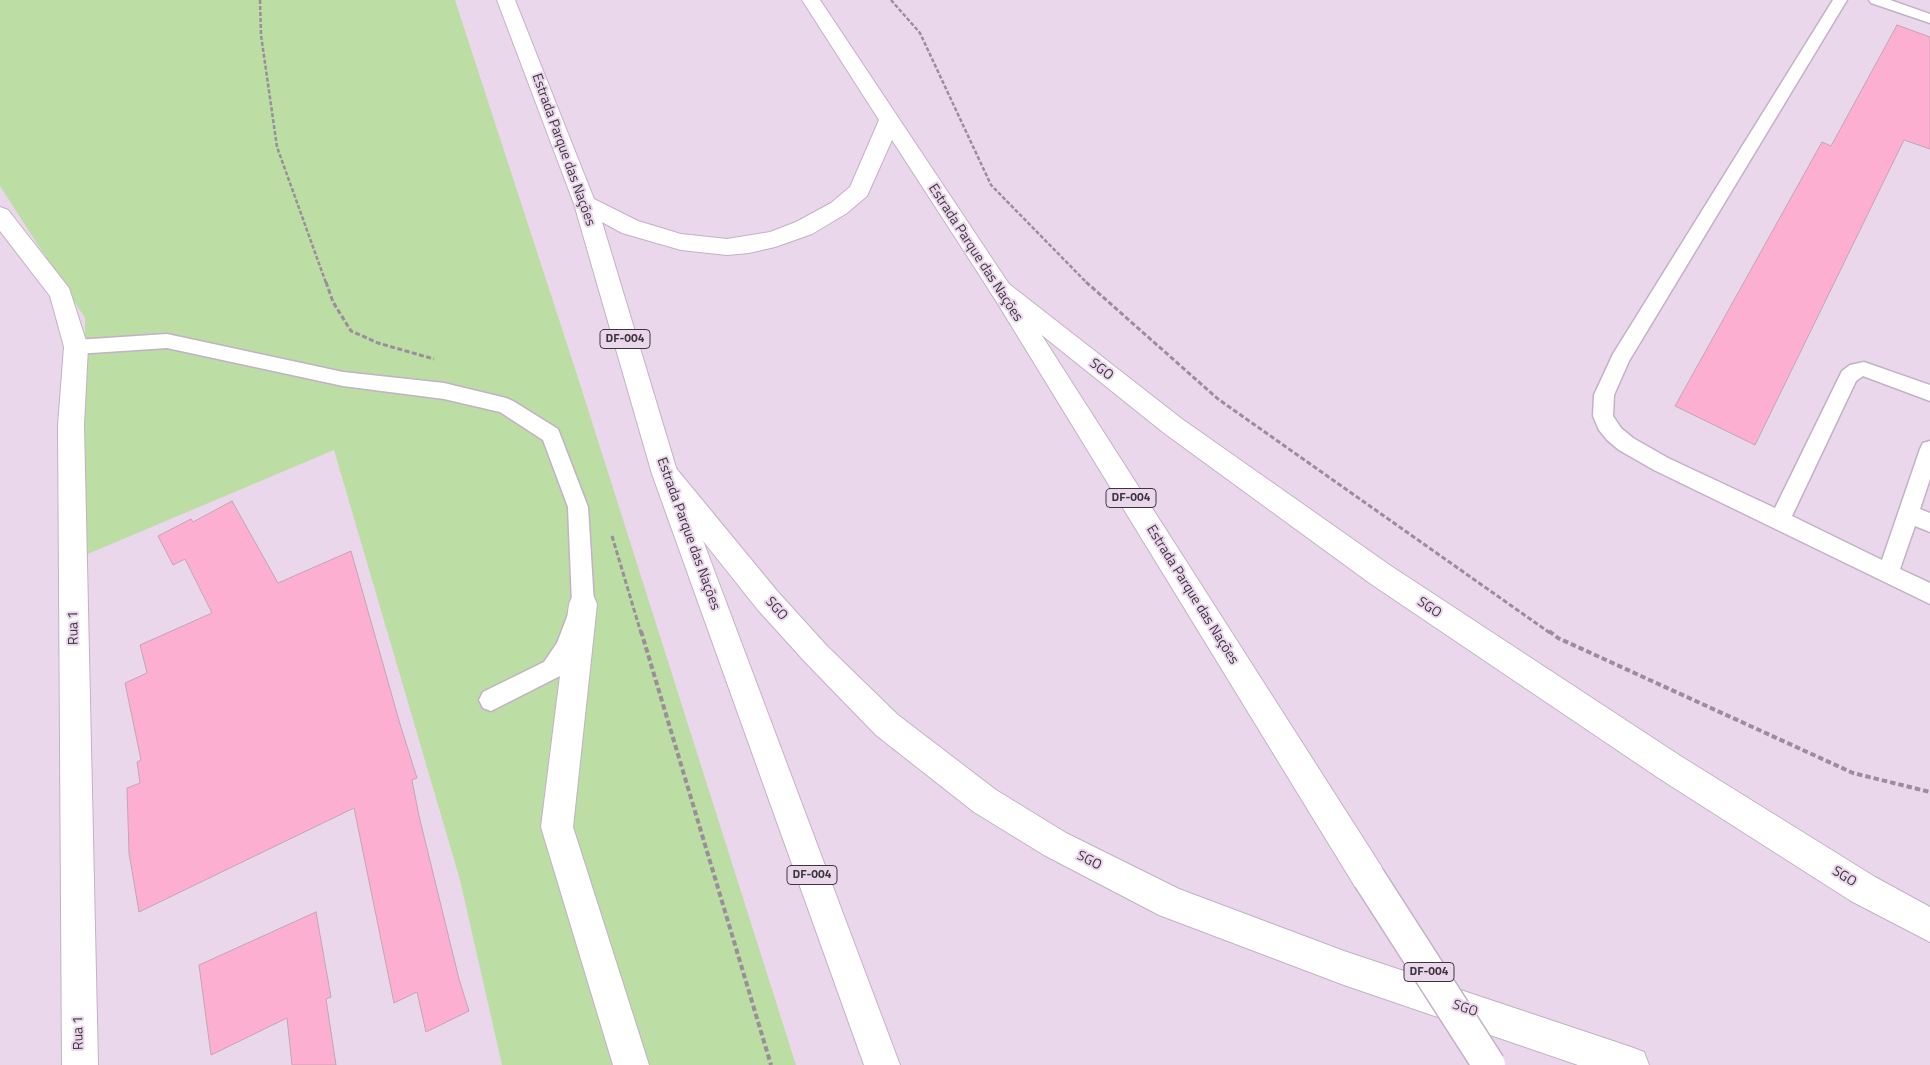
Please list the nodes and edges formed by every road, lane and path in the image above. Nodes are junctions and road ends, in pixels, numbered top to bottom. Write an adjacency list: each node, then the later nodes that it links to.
1 (260, 0): 13 (path)
2 (506, 0): 9 (main road, Estrada Parque das Nações / DF-004)
3 (811, 0): 8 (main road, Estrada Parque das Nações / DF-004)
4 (891, 0): 25 (path)
5 (1840, 0): 18 (lane)
6 (1876, 0): 7 (lane)
7 (1930, 19)
8 (889, 121): 9 (main road); 11 (main road, Estrada Parque das Nações / DF-004)
9 (585, 204): 16 (main road, Estrada Parque das Nações / DF-004)
10 (0, 215): 12 (main road, Rua 1)
11 (1001, 290): 26 (main road, SGO); 31 (main road, Estrada Parque das Nações / DF-004, bridge)
12 (76, 347): 23 (lane); 27 (main road, Rua 1)
13 (443, 362)
14 (1930, 393): 18 (lane)
15 (1930, 449): 17 (lane)
16 (665, 474): 30 (main road, Estrada Parque das Nações / DF-004); 32 (main road, SGO)
17 (1909, 513): 19 (lane); 21 (lane)
18 (1780, 520): 21 (lane)
19 (1930, 523)
20 (611, 533): 29 (path)
21 (1888, 573): 22 (lane)
22 (1930, 594)
23 (583, 604): 24 (lane); 28 (main road)
24 (491, 700)
25 (1930, 792)
26 (1930, 925)
27 (80, 1065)
28 (630, 1065)
29 (771, 1065)
30 (882, 1065)
31 (1489, 1065)
32 (1631, 1065)

